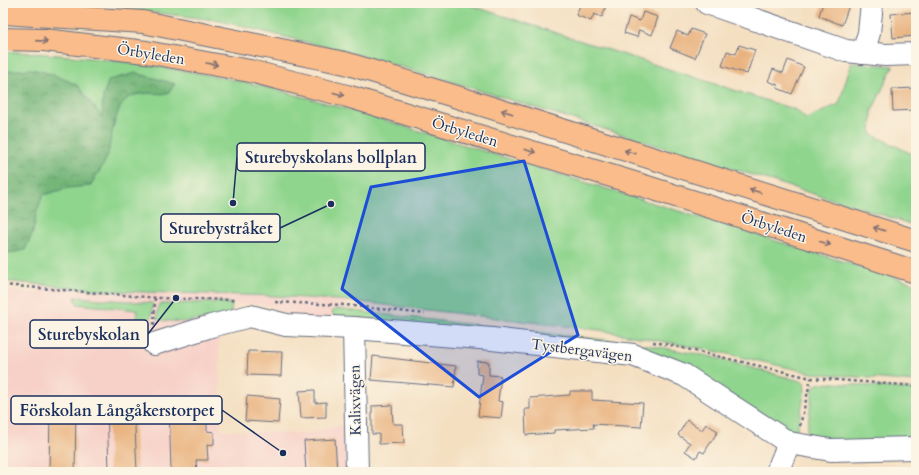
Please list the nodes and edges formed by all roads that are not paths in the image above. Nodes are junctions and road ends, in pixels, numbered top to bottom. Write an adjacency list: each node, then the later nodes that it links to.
1 (707, 3): 5 (street)
2 (872, 3): 5 (street)
3 (3, 13): 7 (main road, Örbyleden, one-way to 3)
4 (3, 39): 8 (main road, Örbyleden, one-way to 8)
5 (863, 53): 6 (street)
6 (916, 54)
7 (916, 240)
8 (916, 272)
9 (354, 328): 10 (street, Tystbergavägen); 11 (street, Tystbergavägen); 13 (street, Kalixvägen)
10 (154, 344)
11 (789, 443): 12 (street, Tystbergavägen); 14 (street)
12 (916, 448)
13 (357, 472)
14 (777, 472)

